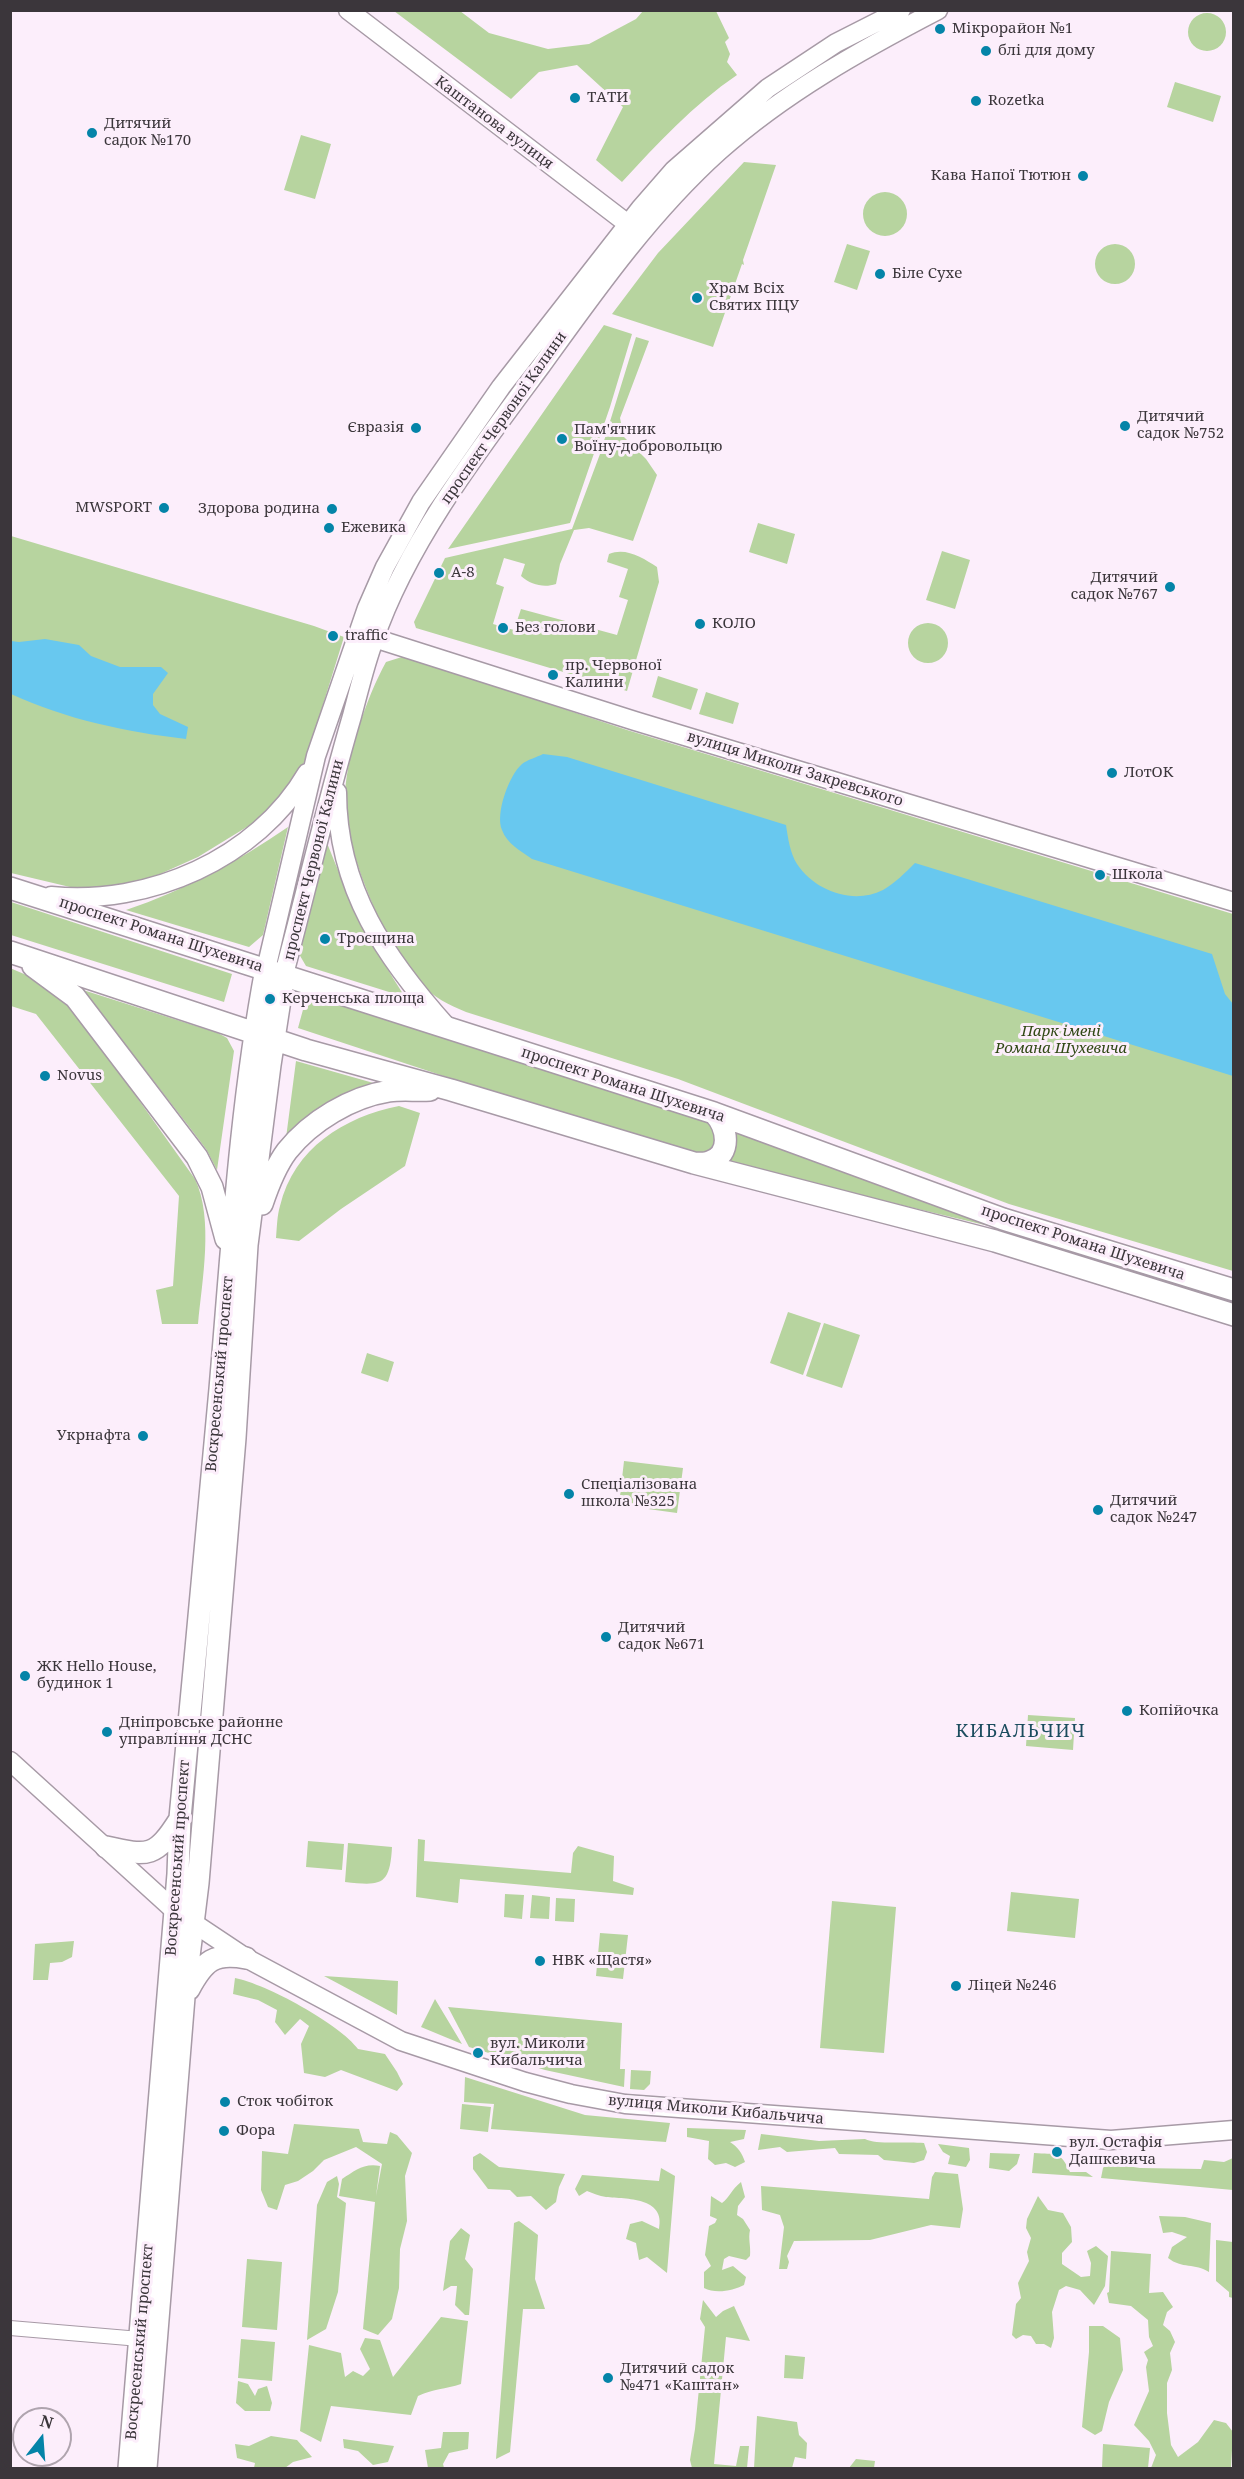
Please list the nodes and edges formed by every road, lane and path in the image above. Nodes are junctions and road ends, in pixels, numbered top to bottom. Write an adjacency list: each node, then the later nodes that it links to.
1 (348, 10): 4 (street, Каштанова вулиця)
2 (901, 10): 4 (street, проспект Червоної Калини)
3 (938, 10): 4 (street, проспект Червоної Калини)
4 (635, 229): 5 (street, проспект Червоної Калини)
5 (366, 636): 6 (street, проспект Червоної Калини); 7 (street, проспект Червоної Калини); 9 (street, вулиця Миколи Закревського)
6 (316, 756): 8 (street); 11 (street, проспект Червоної Калини)
7 (337, 767): 11 (street, проспект Червоної Калини); 12 (street)
8 (20, 891): 11 (main road, проспект Романа Шухевича)
9 (1233, 902)
10 (13, 953): 13 (main road, проспект Романа Шухевича); 18 (main road)
11 (275, 971): 12 (main road, проспект Романа Шухевича); 13 (main road)
12 (448, 1028): 15 (main road, проспект Романа Шухевича)
13 (264, 1036): 14 (main road, проспект Романа Шухевича); 17 (main road, Воскресенський проспект); 18 (main road, Воскресенський проспект)
14 (451, 1089): 16 (main road, проспект Романа Шухевича); 17 (main road)
15 (714, 1113): 16 (main road); 19 (main road, проспект Романа Шухевича)
16 (694, 1163): 20 (main road, проспект Романа Шухевича)
17 (248, 1245): 25 (main road, Воскресенський проспект)
18 (230, 1258): 22 (main road, Воскресенський проспект)
19 (1233, 1290)
20 (1233, 1315)
21 (10, 1761): 23 (street, вулиця Миколи Кибальчича)
22 (180, 1818): 23 (main road); 24 (main road, Воскресенський проспект)
23 (106, 1847): 24 (street, вулиця Миколи Кибальчича)
24 (174, 1910): 25 (street, вулиця Миколи Кибальчича); 30 (main road, Воскресенський проспект)
25 (193, 1922): 26 (street, вулиця Миколи Кибальчича); 27 (main road, Воскресенський проспект)
26 (246, 1958): 27 (main road); 28 (street, вулиця Миколи Кибальчича)
27 (184, 1998): 32 (main road, Воскресенський проспект)
28 (1233, 2130)
29 (10, 2328): 30 (street)
30 (140, 2339): 31 (main road, Воскресенський проспект)
31 (129, 2469)
32 (146, 2469)

